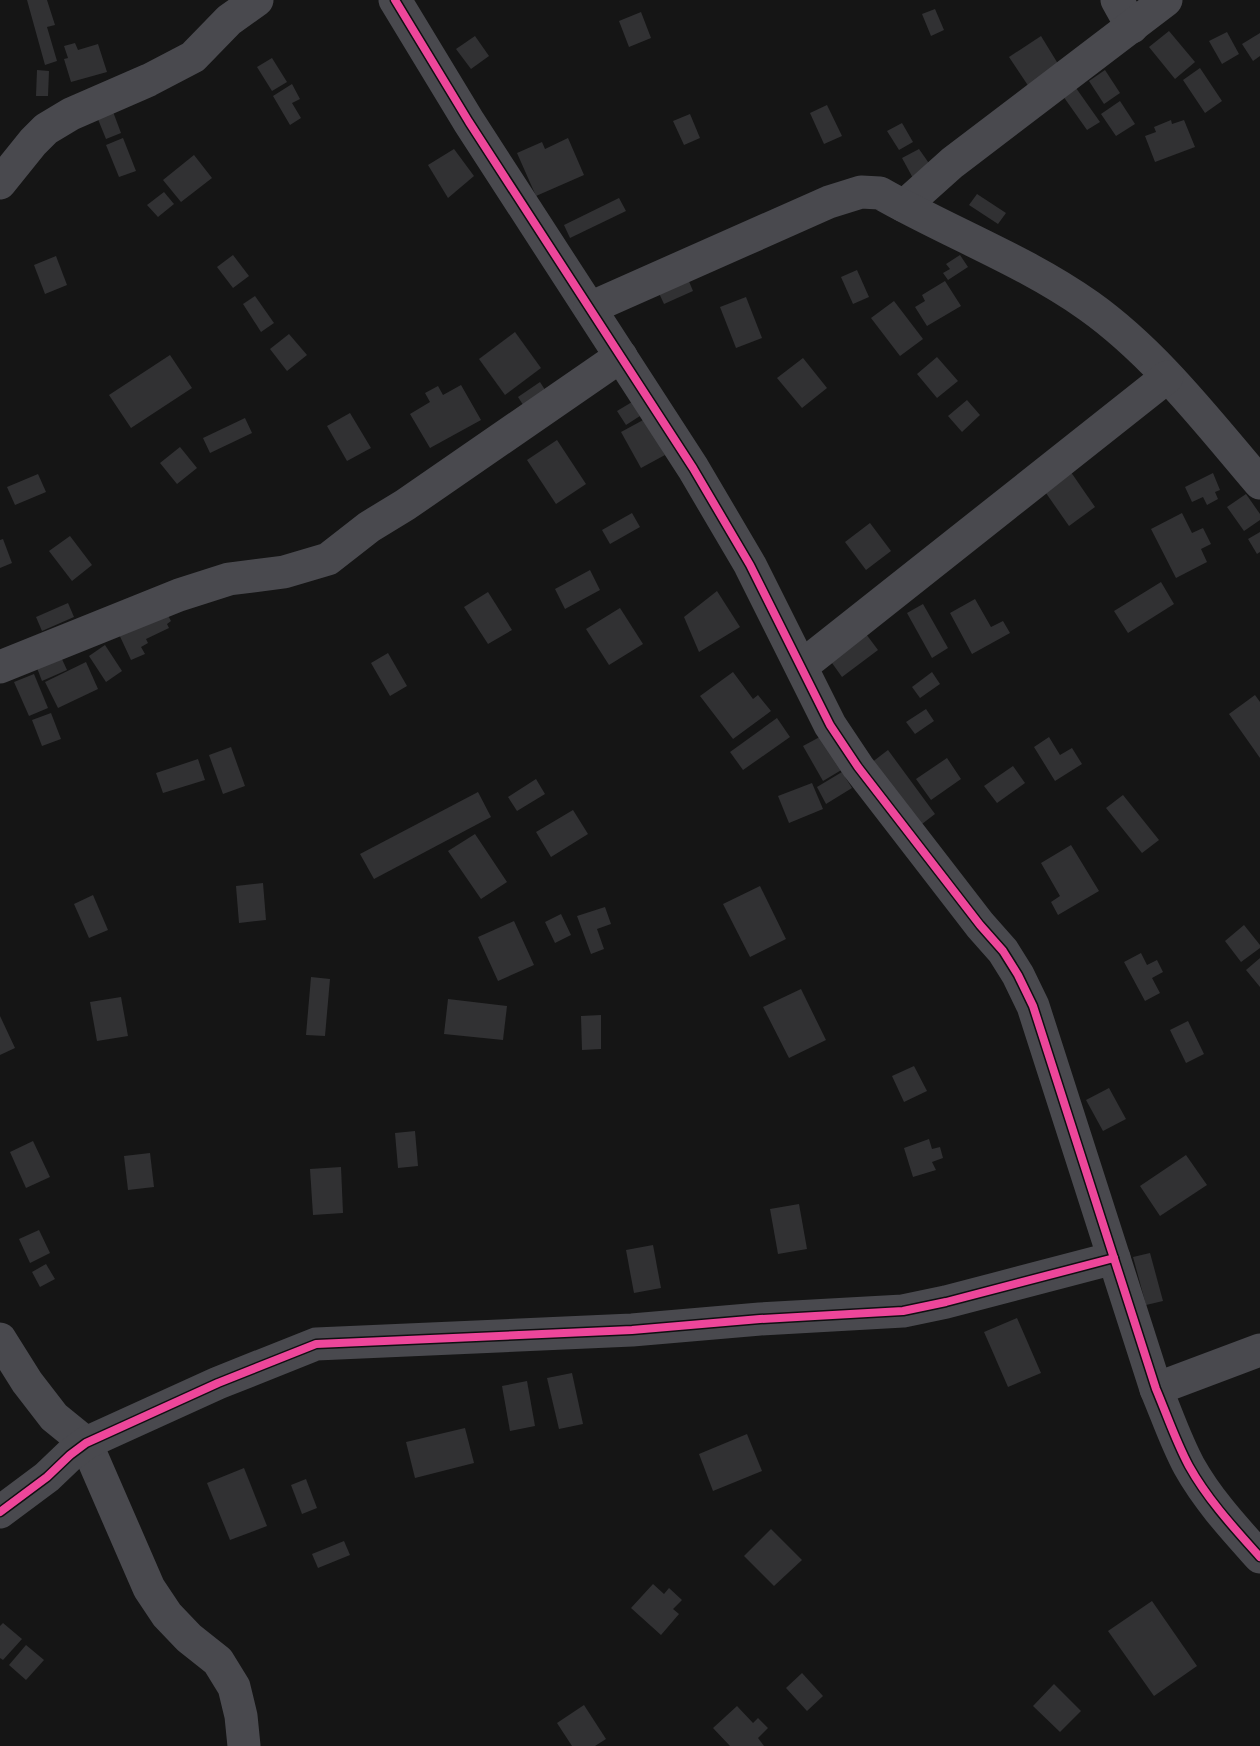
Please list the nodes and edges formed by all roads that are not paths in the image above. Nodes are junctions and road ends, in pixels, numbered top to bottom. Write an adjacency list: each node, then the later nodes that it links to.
1 (256, 0): 5 (street)
2 (395, 0): 7 (street)
3 (1166, 0): 4 (street)
4 (1124, 13): 6 (street)
5 (0, 183)
6 (904, 206): 7 (street); 9 (street)
7 (590, 308): 8 (street)
8 (621, 356): 11 (street); 12 (street)
9 (1167, 377): 10 (street); 11 (street)
10 (1260, 483)
11 (802, 666): 13 (street)
12 (0, 667)
13 (1114, 1258): 16 (street); 17 (street)
14 (0, 1339): 17 (street)
15 (1260, 1350): 16 (street)
16 (1156, 1389): 19 (street)
17 (86, 1443): 18 (street); 20 (street)
18 (0, 1512)
19 (1260, 1557)
20 (244, 1746)

